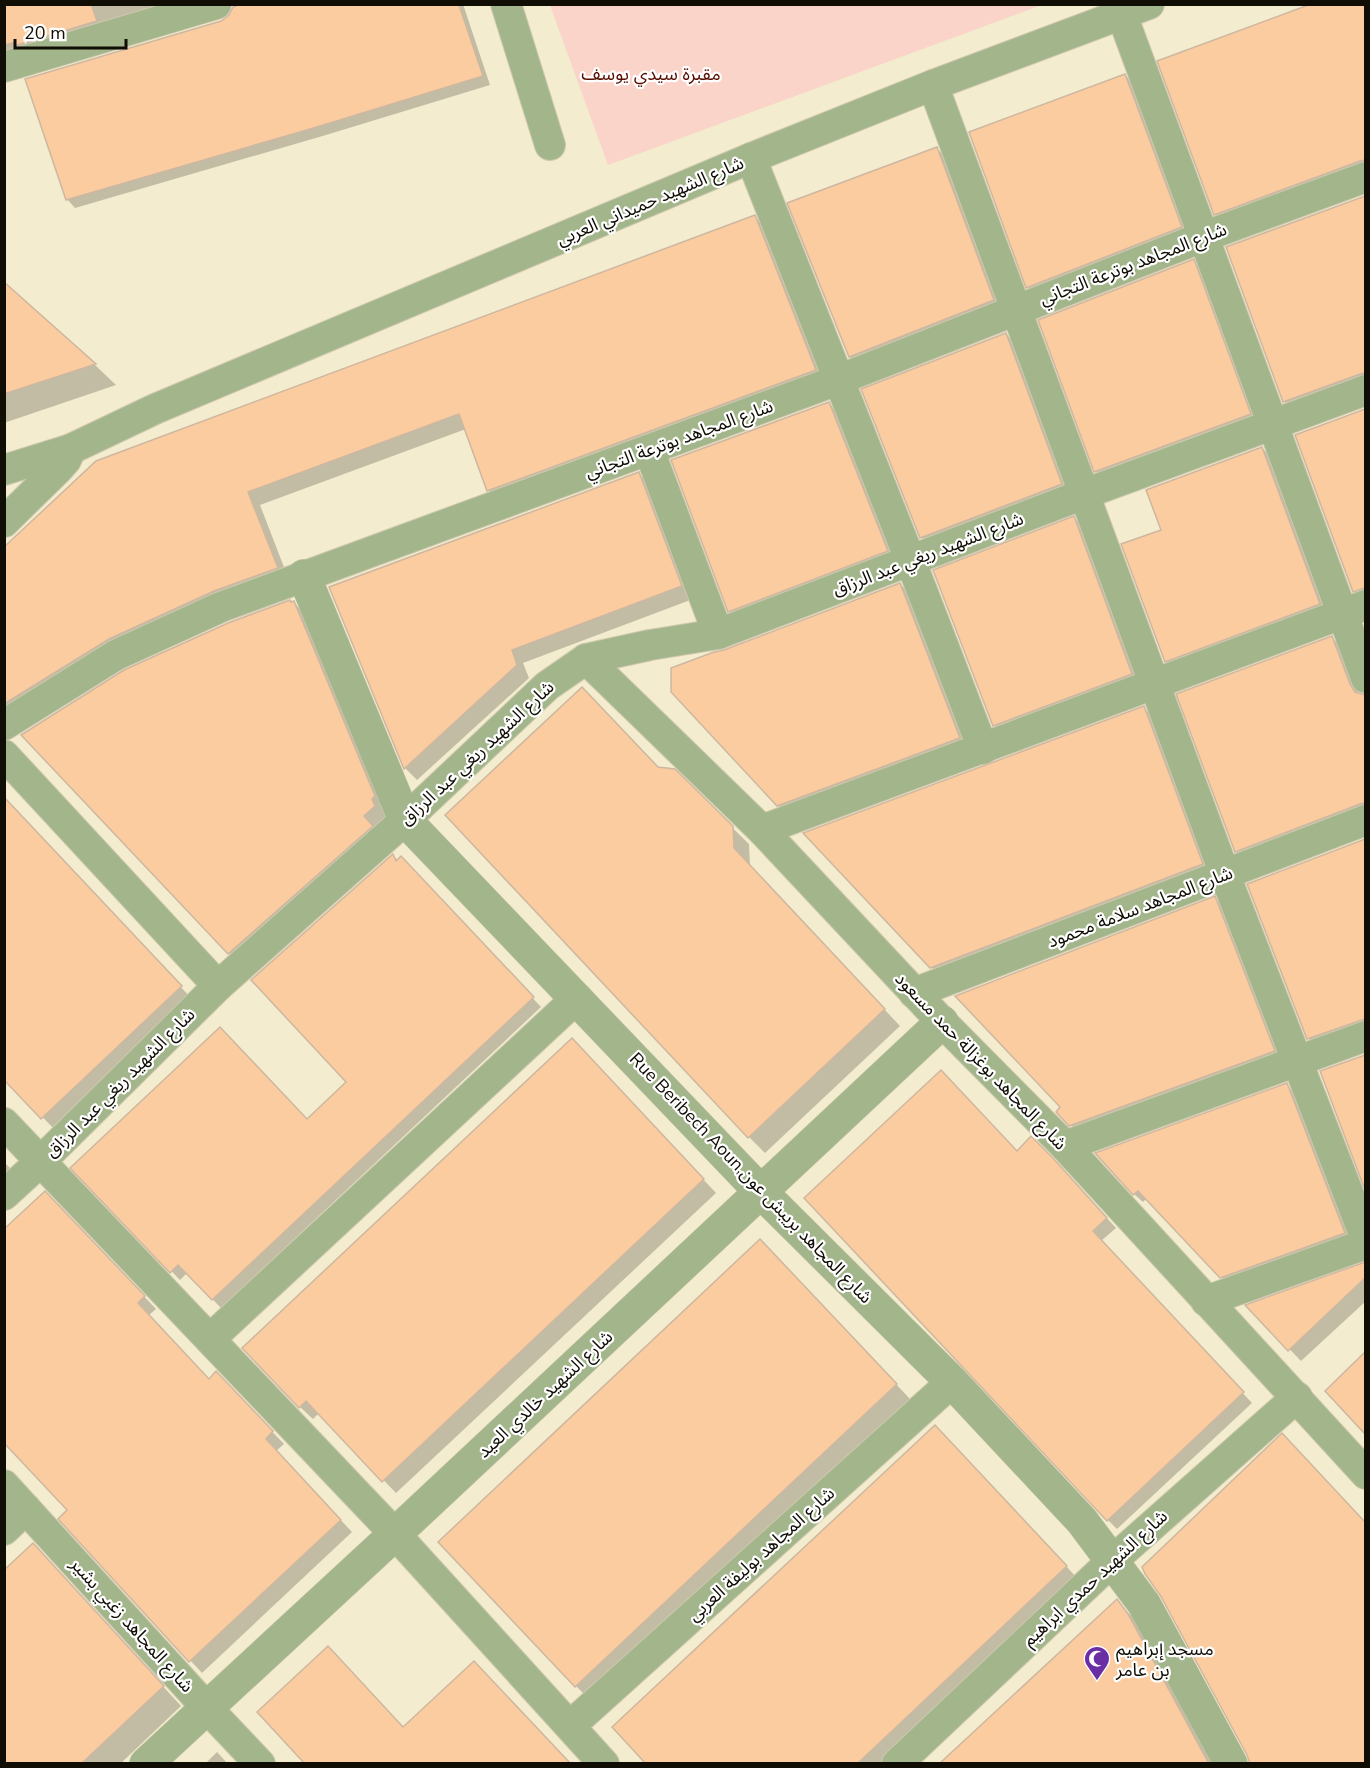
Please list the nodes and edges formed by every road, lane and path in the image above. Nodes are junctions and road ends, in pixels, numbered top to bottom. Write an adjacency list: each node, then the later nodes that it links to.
1 (216, 4): 4 (street)
2 (506, 4): 6 (street)
3 (1136, 10): 5 (street, شارع الشهيد حميداني العربي); 9 (street)
4 (4, 67)
5 (933, 85): 7 (street, شارع الشهيد حميداني العربي); 10 (street)
6 (550, 145)
7 (751, 158): 11 (street); 14 (street, شارع الشهيد حميداني العربي)
8 (1365, 177): 9 (street, شارع المجاهد بوترعة التجاني)
9 (1203, 237): 10 (street, شارع المجاهد بوترعة التجاني); 13 (street)
10 (1016, 310): 11 (street, شارع المجاهد بوترعة التجاني); 17 (street)
11 (838, 380): 15 (street, شارع المجاهد بوترعة التجاني); 19 (street)
12 (1365, 390): 13 (street, شارع الشهيد ريغي عبد الرزاق)
13 (1272, 424): 17 (street, شارع الشهيد ريغي عبد الرزاق); 21 (street)
14 (71, 449): 16 (street, شارع الشهيد حميداني العربي); 18 (street)
15 (649, 450): 20 (street, شارع المجاهد بوترعة التجاني); 22 (street)
16 (4, 471)
17 (1084, 494): 19 (street, شارع الشهيد ريغي عبد الرزاق); 25 (street)
18 (4, 522)
19 (910, 561): 22 (street, شارع الشهيد ريغي عبد الرزاق); 27 (street)
20 (304, 576): 26 (street, شارع المجاهد بوترعة التجاني); 29 (street, Rue Beribech Aoun,شارع المجاهد بريبش عون)
21 (1354, 609): 24 (street); 25 (street)
22 (718, 634): 23 (street, شارع الشهيد ريغي عبد الرزاق)
23 (586, 659): 29 (street, شارع الشهيد ريغي عبد الرزاق); 31 (street, شارع المجاهد بوغزالة حمد مسعود)
24 (1365, 678)
25 (1156, 684): 27 (street); 32 (street)
26 (4, 725)
27 (982, 749): 31 (street)
28 (4, 755): 33 (street)
29 (405, 820): 33 (street, شارع الشهيد ريغي عبد الرزاق); 35 (street, Rue Beribech Aoun,شارع المجاهد بريبش عون)
30 (1365, 820): 32 (street, شارع المجاهد سلامة محمود)
31 (762, 830): 34 (street, شارع المجاهد بوغزالة حمد مسعود)
32 (1225, 875): 34 (street, شارع المجاهد سلامة محمود); 38 (street)
33 (218, 986): 41 (street, شارع الشهيد ريغي عبد الرزاق)
34 (914, 993): 36 (street, شارع المجاهد بوغزالة حمد مسعود)
35 (577, 998): 42 (street, Rue Beribech Aoun,شارع المجاهد بريبش عون); 47 (street)
36 (942, 1023): 40 (street, شارع المجاهد بوغزالة حمد مسعود); 42 (street, شارع الشهيد خالدي العيد)
37 (1365, 1036): 38 (street)
38 (1297, 1062): 40 (street); 44 (street)
39 (4, 1123): 41 (street)
40 (1065, 1146): 46 (street, شارع المجاهد بوغزالة حمد مسعود)
41 (40, 1162): 43 (street, شارع الشهيد ريغي عبد الرزاق); 47 (street)
42 (760, 1191): 48 (street, Rue Beribech Aoun,شارع المجاهد بريبش عون); 54 (street, شارع الشهيد خالدي العيد)
43 (4, 1195)
44 (1365, 1239)
45 (1365, 1244): 46 (street)
46 (1206, 1301): 49 (street, شارع المجاهد بوغزالة حمد مسعود)
47 (210, 1339): 54 (street)
48 (952, 1382): 55 (street, Rue Beribech Aoun,شارع المجاهد بريبش عون); 57 (street, شارع المجاهد بوليفة العربي)
49 (1297, 1397): 50 (street, شارع المجاهد بوغزالة حمد مسعود); 55 (street, شارع الشهيد حمدي ابراهيم)
50 (1361, 1464)
51 (4, 1485): 52 (street, شارع المجاهد زغبي بشير)
52 (26, 1509): 53 (street); 56 (street, شارع المجاهد زغبي بشير)
53 (4, 1530)
54 (395, 1534): 56 (street, شارع الشهيد خالدي العيد); 57 (street)
55 (1112, 1561): 61 (street, شارع الشهيد حمدي ابراهيم); 62 (street, Rue Beribech Aoun,شارع المجاهد بريبش عون)
56 (207, 1708): 58 (street, شارع الشهيد خالدي العيد); 59 (street, شارع المجاهد زغبي بشير)
57 (570, 1726): 60 (street)
58 (146, 1764)
59 (260, 1764)
60 (604, 1764)
61 (897, 1764)
62 (1231, 1764)

